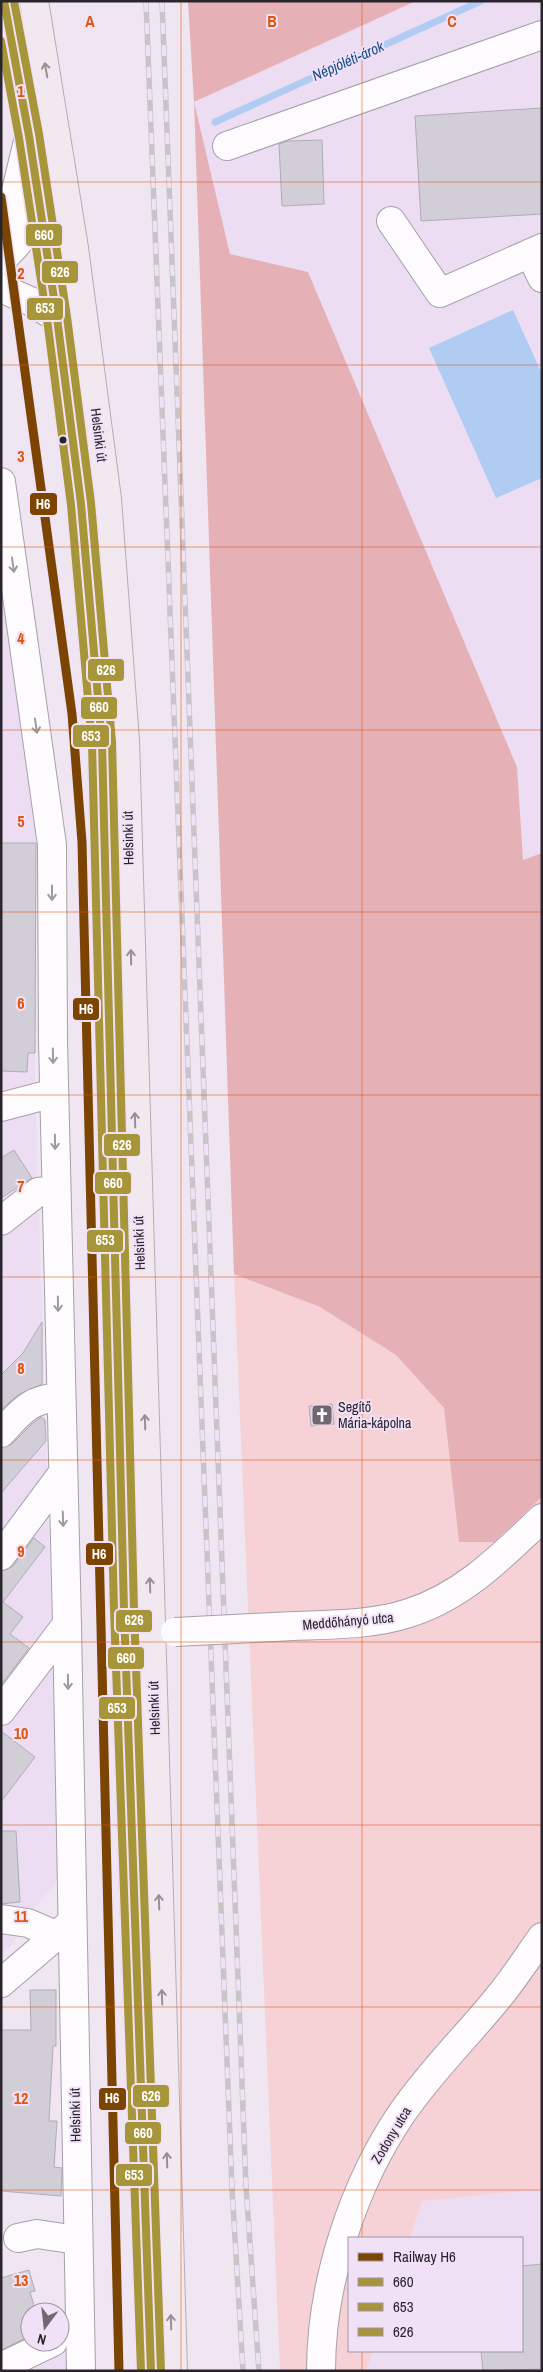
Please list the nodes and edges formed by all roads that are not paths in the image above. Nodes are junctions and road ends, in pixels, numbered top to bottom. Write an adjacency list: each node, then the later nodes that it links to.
1 (4, 1): 4 (main road, Helsinki út)
2 (34, 1): 6 (main road, Helsinki út, one-way to 2)
3 (542, 35): 5 (street)
4 (29, 136): 7 (main road, Helsinki út); 9 (street)
5 (227, 146)
6 (64, 182): 7 (street); 27 (main road, Helsinki út, one-way to 6)
7 (41, 213): 11 (street); 14 (main road, Helsinki út)
8 (391, 221): 10 (street)
9 (1, 230)
10 (536, 251): 12 (street)
11 (1, 261)
12 (542, 278)
13 (1, 288): 14 (street)
14 (57, 318): 25 (main road, Helsinki út)
15 (1, 482): 16 (street, Helsinki út, one-way to 16)
16 (54, 1093): 17 (street); 18 (street, Helsinki út, one-way to 18)
17 (1, 1107)
18 (56, 1190): 19 (street); 20 (street, Helsinki út, one-way to 20)
19 (1, 1221)
20 (60, 1397): 21 (street); 22 (street, Helsinki út)
21 (1, 1433)
22 (62, 1474): 24 (street); 26 (street, Helsinki út, one-way to 26)
23 (542, 1518): 27 (street, Meddőhányó utca, bridge)
24 (1, 1556)
25 (124, 1610): 27 (main road); 28 (main road, Helsinki út)
26 (67, 1624): 29 (street); 31 (street, Helsinki út, one-way to 31)
27 (163, 1633): 28 (main road); 41 (main road, Helsinki út, one-way to 27)
28 (126, 1661): 40 (main road, Helsinki út)
29 (1, 1711)
30 (1, 1919): 31 (street)
31 (64, 1929): 33 (street); 35 (street, Helsinki út)
32 (542, 1937): 42 (street, Zodony utca)
33 (1, 1983)
34 (18, 2238): 35 (street)
35 (77, 2240): 36 (street, Helsinki út)
36 (70, 2334): 39 (street, Helsinki út)
37 (32, 2352): 38 (street)
38 (1, 2367)
39 (81, 2371)
40 (151, 2371)
41 (173, 2371)
42 (321, 2371)

